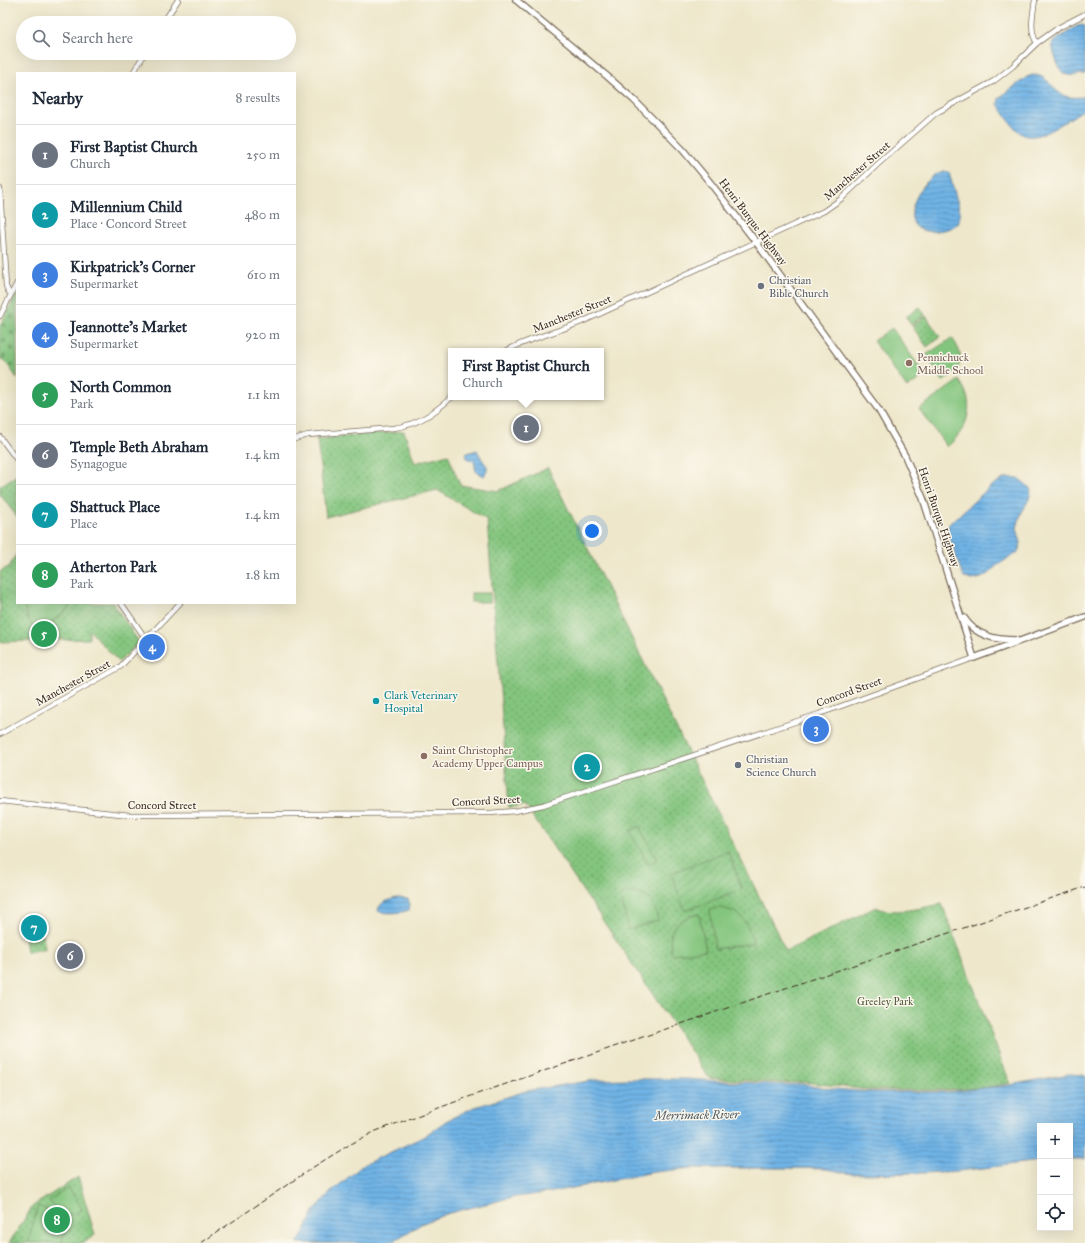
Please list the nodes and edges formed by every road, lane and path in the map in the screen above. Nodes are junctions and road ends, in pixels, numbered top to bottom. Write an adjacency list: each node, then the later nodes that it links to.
1 (178, 0): 5 (main road)
2 (516, 0): 10 (main road, Henri Burque Highway)
3 (1035, 0): 6 (main road)
4 (1085, 14): 6 (main road, Manchester Street)
5 (168, 16)
6 (1037, 43): 10 (main road, Manchester Street)
7 (141, 60): 8 (main road)
8 (134, 72)
9 (0, 190): 12 (main road)
10 (756, 242): 14 (main road, Manchester Street); 21 (main road, Henri Burque Highway)
11 (16, 285): 12 (main road)
12 (11, 294): 13 (main road)
13 (0, 316)
14 (513, 348)
15 (448, 400): 17 (main road)
16 (0, 437): 18 (main road)
17 (296, 439)
18 (16, 459)
19 (122, 604): 23 (main road)
20 (179, 604): 23 (main road, Manchester Street)
21 (960, 613): 24 (main road); 25 (main road, Henri Burque Highway)
22 (1085, 617): 24 (main road, Concord Street)
23 (146, 639): 26 (main road, Manchester Street)
24 (1022, 640): 25 (main road, Concord Street)
25 (974, 658): 27 (main road, Concord Street)
26 (0, 734)
27 (0, 801)

